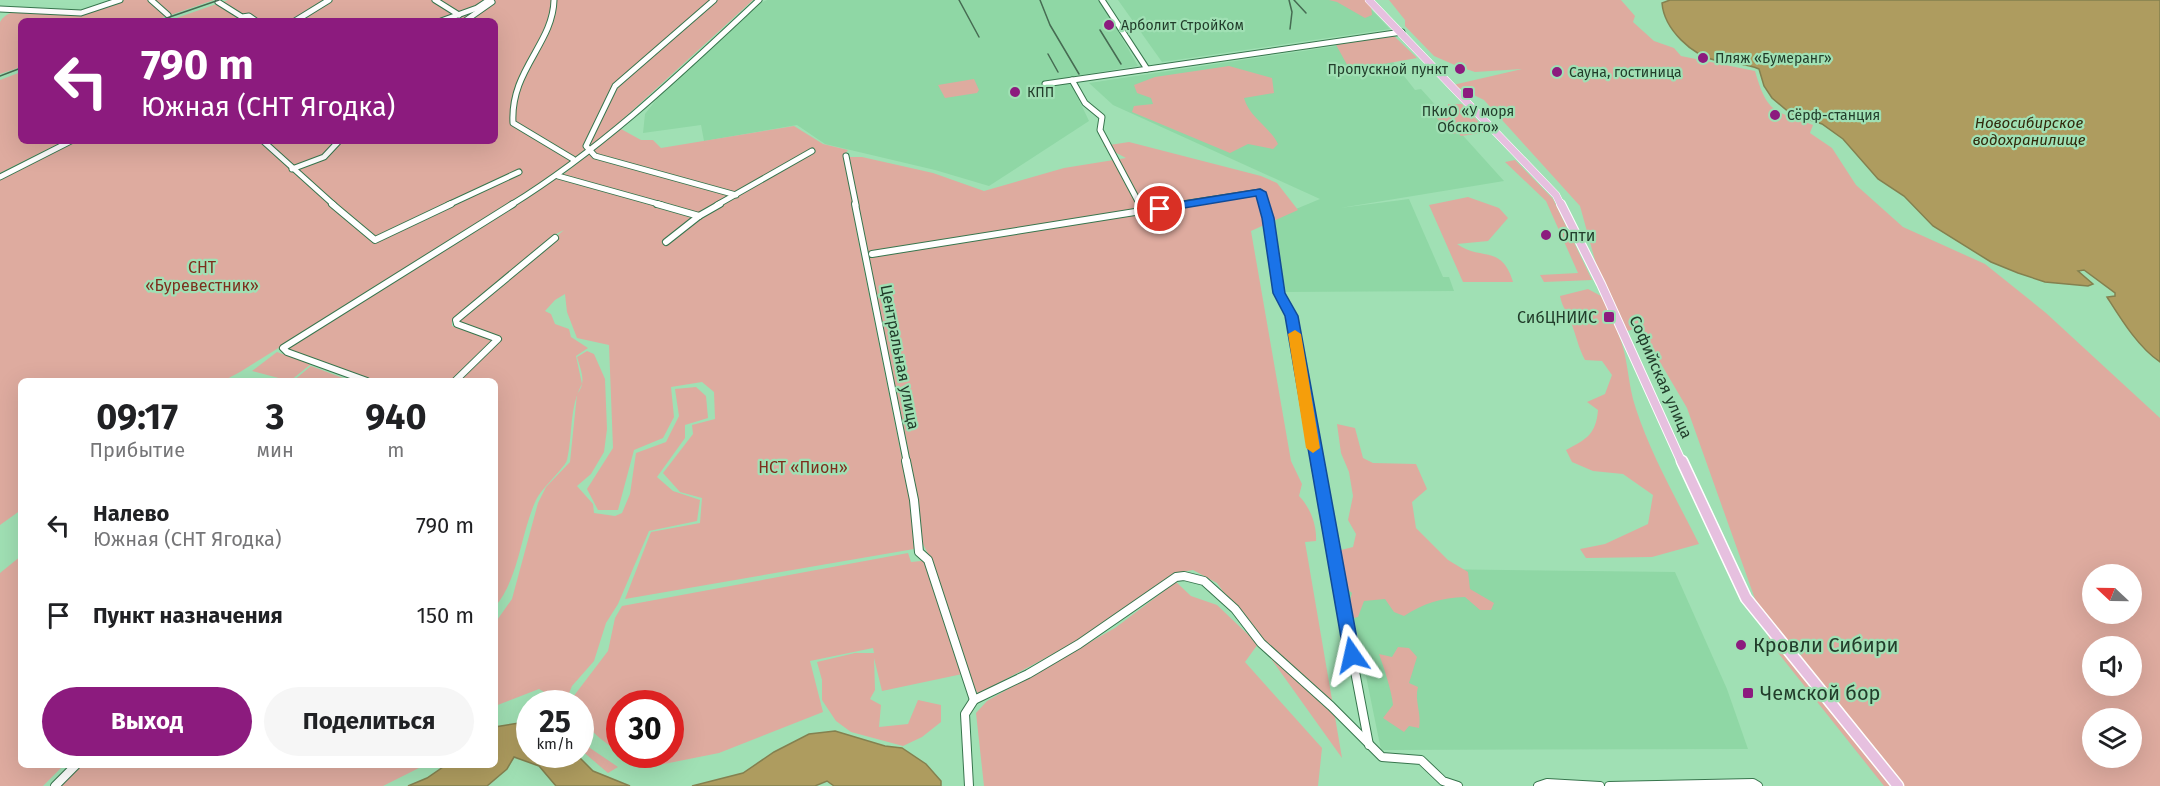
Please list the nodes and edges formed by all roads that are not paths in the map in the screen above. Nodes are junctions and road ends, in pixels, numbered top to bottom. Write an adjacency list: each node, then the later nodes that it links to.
1 (120, 0): 12 (street)
2 (151, 0): 13 (street)
3 (329, 0): 16 (street)
4 (435, 0): 14 (street)
5 (491, 0): 14 (street); 18 (street)
6 (554, 0): 29 (street)
7 (714, 0): 26 (street)
8 (759, 0): 26 (street)
9 (1102, 0): 20 (street)
10 (1369, 0): 19 (main road, Софийская улица)
11 (218, 2): 15 (street)
12 (0, 9)
13 (168, 15)
14 (459, 15): 17 (street)
15 (252, 18)
16 (300, 18)
17 (450, 18)
18 (469, 18)
19 (1402, 32): 20 (street); 52 (main road, Софийская улица)
20 (1147, 69): 21 (street)
21 (1072, 80): 22 (street); 35 (street)
22 (1045, 84)
23 (65, 144): 33 (street)
24 (266, 144): 30 (street)
25 (336, 144): 30 (street)
26 (590, 151): 32 (street); 34 (street)
27 (813, 151): 34 (street)
28 (846, 156): 42 (street, Центральная улица)
29 (573, 159)
30 (292, 169): 31 (street)
31 (519, 172)
32 (558, 176): 36 (street); 40 (street)
33 (0, 177)
34 (736, 195): 36 (street)
35 (1143, 212): 39 (street); 43 (street)
36 (699, 216): 38 (street)
37 (555, 238): 41 (street)
38 (666, 242)
39 (872, 254)
40 (359, 378)
41 (458, 378)
42 (974, 700): 43 (street); 46 (street)
43 (1369, 746): 47 (street)
44 (73, 768): 45 (street)
45 (55, 786)
46 (969, 786)
47 (1458, 786)
48 (1538, 786): 49 (street)
49 (1600, 786)
50 (1609, 786): 51 (street)
51 (1758, 786)
52 (1898, 786)

